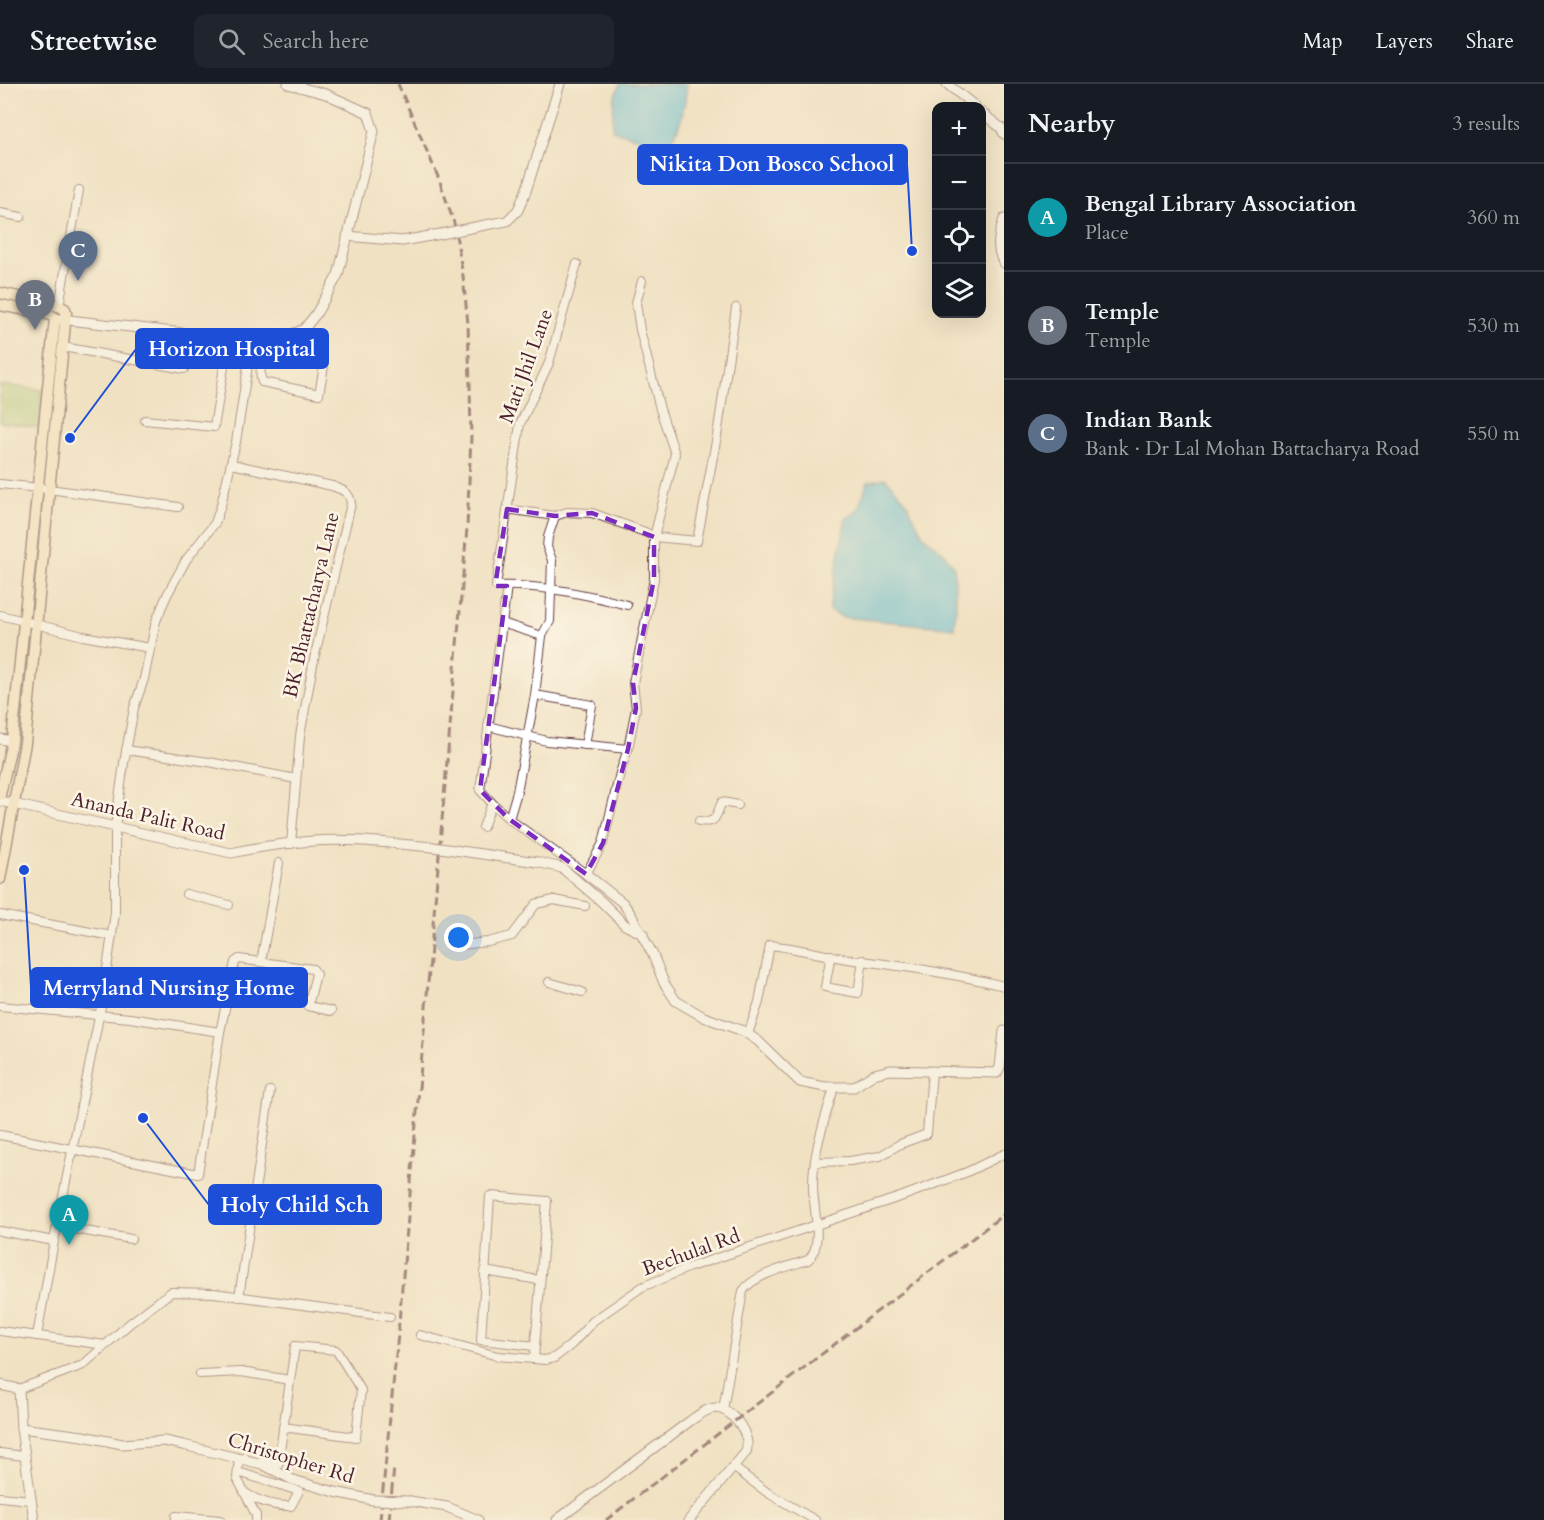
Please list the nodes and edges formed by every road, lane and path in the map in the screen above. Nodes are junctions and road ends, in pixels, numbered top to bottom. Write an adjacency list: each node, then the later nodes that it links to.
1 (288, 84): 11 (street)
2 (560, 84): 11 (street, bridge)
3 (947, 84): 4 (street)
4 (970, 102)
5 (986, 116): 6 (street)
6 (1004, 134)
7 (79, 190): 17 (street)
8 (0, 213): 9 (street)
9 (21, 217)
10 (1004, 219): 12 (street)
11 (347, 236): 20 (street)
12 (1004, 263)
13 (577, 264): 32 (street, Mati Jhil Lane)
14 (642, 281): 34 (street)
15 (0, 293): 17 (main road)
16 (0, 305): 19 (main road)
17 (59, 306): 19 (main road)
18 (736, 308): 34 (street)
19 (60, 319): 22 (street); 23 (main road); 29 (main road)
20 (294, 334): 21 (street); 25 (street)
21 (282, 339): 22 (street); 24 (street)
22 (252, 340): 27 (street)
23 (63, 347): 26 (street); 30 (main road)
24 (279, 354): 25 (street); 25 (street)
25 (293, 356)
26 (146, 420)
27 (232, 464): 43 (street); 52 (street, BK Bhattacharya Lane)
28 (0, 484): 29 (street)
29 (37, 488): 30 (street); 39 (main road)
30 (49, 489): 31 (street); 41 (main road)
31 (178, 507)
32 (507, 509): 33 (street); 35 (street, Mati Jhil Lane)
33 (555, 516): 34 (street); 36 (street)
34 (654, 537): 50 (street)
35 (507, 586): 36 (street); 40 (street)
36 (552, 590): 37 (street); 42 (street)
37 (627, 605)
38 (0, 615): 39 (street)
39 (24, 622): 41 (street); 48 (main road)
40 (502, 623): 42 (street); 45 (street)
41 (36, 626): 43 (street); 56 (main road)
42 (542, 636): 44 (street)
43 (150, 648): 51 (street)
44 (535, 694): 46 (street); 49 (street)
45 (488, 726): 46 (street); 55 (street)
46 (527, 736): 49 (street); 58 (street)
47 (0, 739): 48 (street)
48 (12, 741): 53 (main road)
49 (585, 745): 50 (street)
50 (628, 749): 64 (street)
51 (126, 750): 52 (street); 60 (street)
52 (296, 778): 62 (street, BK Bhattacharya Lane)
53 (1, 788)
54 (0, 801): 56 (street, Ananda Palit Road)
55 (492, 803): 58 (street); 61 (street)
56 (13, 804): 60 (street, Ananda Palit Road); 65 (main road)
57 (738, 805): 59 (street)
58 (509, 819): 64 (street)
59 (699, 821)
60 (115, 827): 62 (street, Ananda Palit Road); 71 (street)
61 (483, 827)
62 (291, 844): 70 (street, Ananda Palit Road, bridge)
63 (279, 863): 75 (street)
64 (586, 874): 70 (street)
65 (0, 879)
66 (186, 894): 67 (street)
67 (229, 905)
68 (585, 906): 72 (street)
69 (0, 915): 71 (street)
70 (643, 934): 84 (street)
71 (112, 936): 81 (street)
72 (451, 945)
73 (831, 955): 74 (street); 74 (street); 84 (street)
74 (863, 960): 77 (street)
75 (261, 962): 80 (street); 83 (street)
76 (549, 982): 78 (street)
77 (1004, 986)
78 (582, 992)
79 (0, 1006): 81 (street)
80 (331, 1011)
81 (99, 1015): 83 (street); 90 (street)
82 (1004, 1031): 86 (street)
83 (220, 1032): 90 (street)
84 (748, 1034): 87 (street)
85 (932, 1071): 86 (street); 87 (street); 92 (street)
86 (1001, 1076)
87 (834, 1088): 92 (street)
88 (270, 1090): 100 (street)
89 (0, 1136): 90 (street)
90 (73, 1150): 94 (street)
91 (1004, 1154): 93 (street, Bechulal Rd)
92 (816, 1162): 93 (street)
93 (816, 1225): 107 (street, Bechulal Rd); 112 (street)
94 (57, 1226): 96 (street); 97 (street)
95 (0, 1231): 97 (street)
96 (131, 1239)
97 (54, 1241): 104 (street)
98 (484, 1271): 99 (street); 99 (street); 106 (street)
99 (539, 1280): 106 (street)
100 (239, 1297): 101 (street); 105 (street)
101 (390, 1317)
102 (0, 1331): 104 (street)
103 (420, 1335): 107 (street, Bechulal Rd)
104 (37, 1336): 105 (street)
105 (106, 1345): 111 (street)
106 (535, 1346): 107 (street)
107 (534, 1359)
108 (200, 1374): 109 (street)
109 (290, 1380): 113 (street); 113 (street)
110 (0, 1385): 111 (street)
111 (19, 1389): 114 (street)
112 (723, 1410): 118 (street); 128 (street)
113 (283, 1427): 117 (street)
114 (21, 1428): 116 (street); 117 (street, Christopher Rd)
115 (0, 1453): 116 (street)
116 (24, 1456): 122 (street)
117 (239, 1459): 119 (street); 127 (street, Christopher Rd, bridge)
118 (733, 1467): 129 (street); 130 (street)
119 (238, 1472): 120 (street); 120 (street)
120 (245, 1493): 126 (street)
121 (0, 1497): 122 (street)
122 (31, 1500): 123 (street)
123 (34, 1520)
124 (176, 1520): 125 (street)
125 (220, 1520)
126 (256, 1520)
127 (478, 1520)
128 (557, 1520)
129 (689, 1520)
130 (815, 1520)

